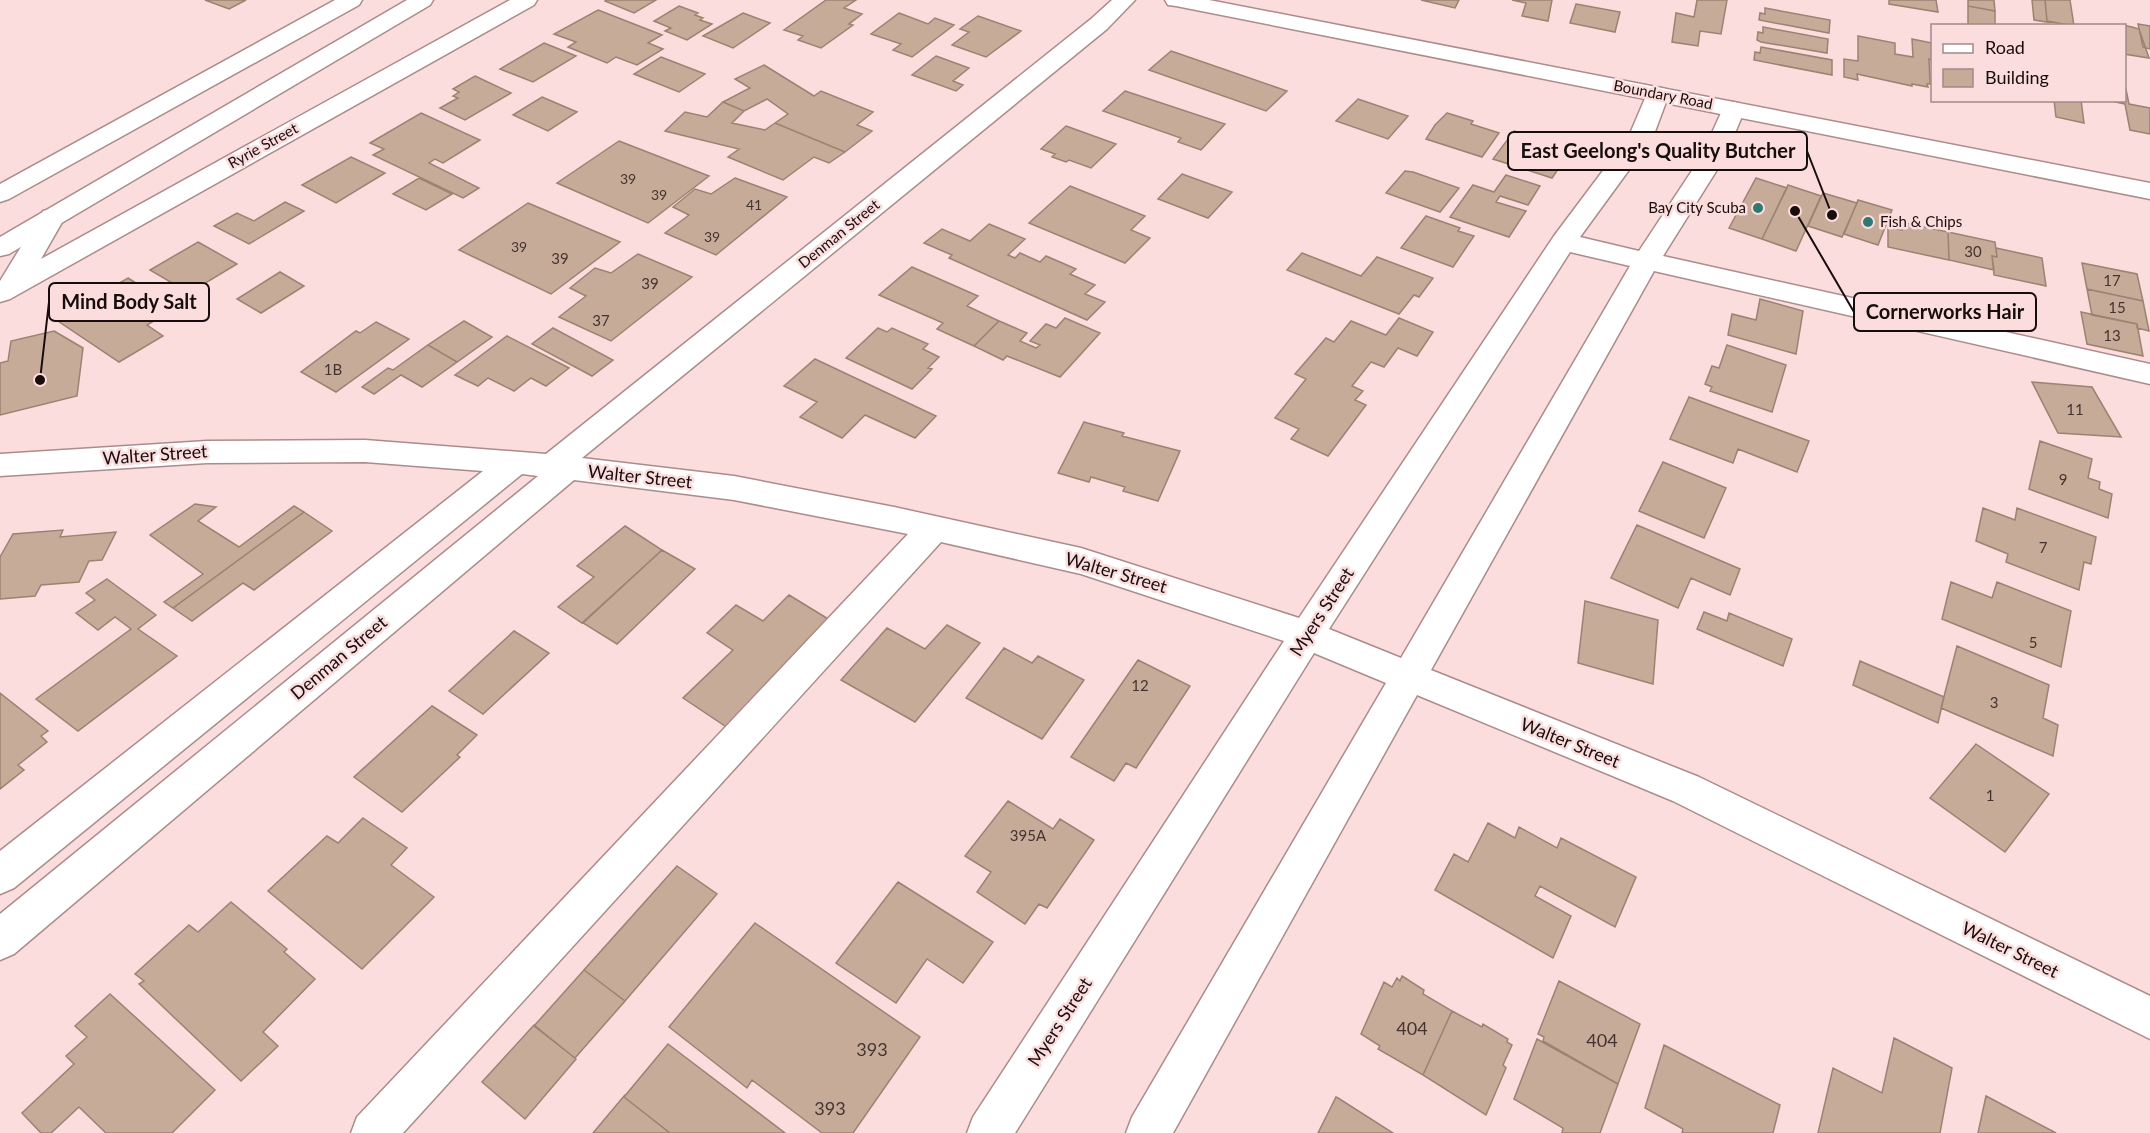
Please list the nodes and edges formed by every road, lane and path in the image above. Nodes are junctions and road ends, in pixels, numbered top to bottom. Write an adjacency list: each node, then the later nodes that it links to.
1 (351, 0): 9 (street)
2 (423, 0): 10 (street)
3 (526, 0): 14 (street, Ryrie Street)
4 (1124, 0): 18 (street, Denman Street)
5 (1176, 0): 6 (street, Boundary Road)
6 (1657, 94): 7 (street, Boundary Road); 11 (street, Myers Street)
7 (1733, 109): 8 (street, Boundary Road); 13 (street)
8 (2150, 191)
9 (0, 194)
10 (52, 217): 12 (street); 14 (street)
11 (1563, 242): 13 (street); 20 (street, Myers Street)
12 (0, 248)
13 (1646, 261): 15 (street); 21 (street)
14 (6, 290)
15 (2150, 374)
16 (516, 462): 17 (street, Walter Street); 18 (street, Walter Street); 22 (street)
17 (0, 465)
18 (559, 468): 19 (street, Walter Street); 23 (street, Denman Street)
19 (934, 528): 20 (street, Walter Street); 27 (street)
20 (1306, 635): 21 (street, Walter Street); 28 (street, Myers Street)
21 (1408, 676): 26 (street, Walter Street); 29 (street)
22 (69, 819): 23 (street); 24 (street)
23 (111, 848): 25 (street, Denman Street)
24 (0, 875)
25 (0, 940)
26 (2150, 1018)
27 (373, 1133)
28 (989, 1133)
29 (1148, 1133)

